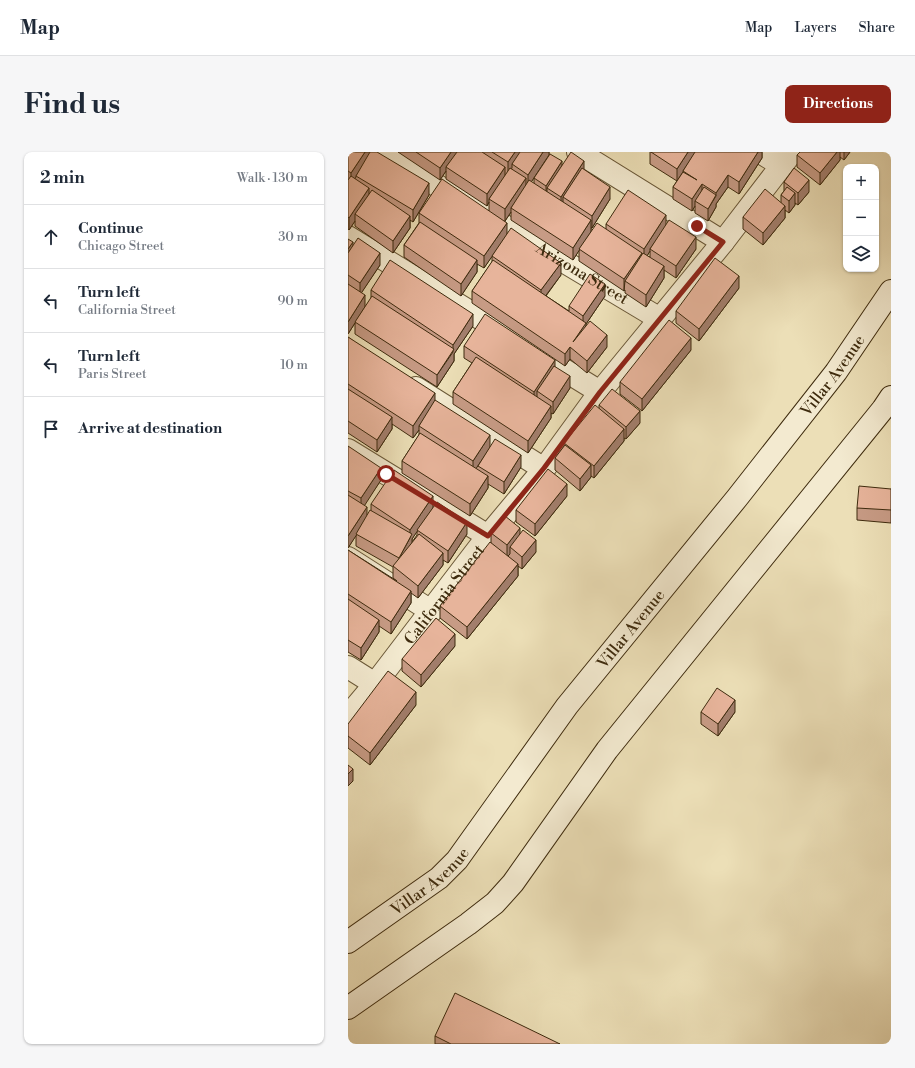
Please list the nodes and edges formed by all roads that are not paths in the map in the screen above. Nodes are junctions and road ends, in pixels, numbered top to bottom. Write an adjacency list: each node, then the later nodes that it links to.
1 (382, 152): 8 (street, Arizona Street)
2 (578, 152): 6 (street)
3 (760, 152): 4 (street)
4 (787, 159): 6 (street, California Street)
5 (348, 237): 10 (street)
6 (723, 242): 8 (street, California Street)
7 (891, 292): 20 (street, Villar Avenue)
8 (660, 319): 10 (street, California Street)
9 (402, 380): 13 (street)
10 (600, 392): 13 (street, California Street)
11 (891, 397): 21 (street)
12 (348, 450): 14 (street)
13 (544, 468): 14 (street, California Street)
14 (488, 536): 16 (street, California Street)
15 (348, 558): 16 (street)
16 (431, 611): 18 (street, California Street)
17 (348, 667): 18 (street)
18 (375, 684): 19 (street, California Street)
19 (348, 716)
20 (348, 942)
21 (348, 1008)

